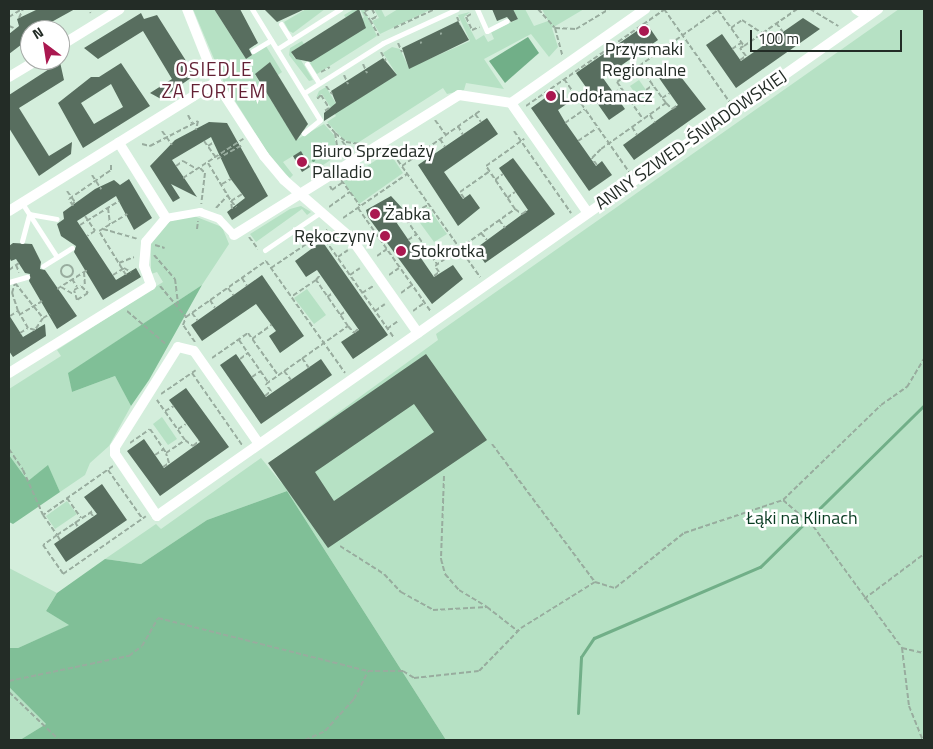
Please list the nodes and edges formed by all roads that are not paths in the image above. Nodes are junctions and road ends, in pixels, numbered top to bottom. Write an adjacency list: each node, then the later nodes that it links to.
1 (120, 9): 13 (street)
2 (186, 9): 22 (street)
3 (252, 9): 14 (lane)
4 (340, 9): 15 (lane)
5 (477, 9): 11 (lane)
6 (645, 9): 24 (street)
7 (856, 9): 10 (street)
8 (878, 9): 10 (street, ANNY SZWED-ŚNIADOWSKIEJ)
9 (456, 12): 21 (lane)
10 (867, 16): 31 (street, ANNY SZWED-ŚNIADOWSKIEJ)
11 (507, 21)
12 (282, 24): 15 (lane)
13 (70, 40)
14 (271, 40): 16 (lane); 17 (lane)
15 (291, 40): 16 (lane)
16 (277, 49): 23 (lane)
17 (253, 51)
18 (307, 64): 21 (lane)
19 (21, 70): 20 (street)
20 (9, 77)
21 (317, 81): 23 (lane)
22 (216, 82): 26 (street); 27 (street)
23 (304, 93): 25 (lane)
24 (511, 103): 27 (street); 31 (street, ANNY SZWED-ŚNIADOWSKIEJ)
25 (304, 133)
26 (119, 142): 28 (street); 33 (street)
27 (301, 193): 30 (street); 35 (street)
28 (22, 203): 29 (street); 32 (lane)
29 (9, 211)
30 (322, 211): 38 (lane); 43 (street)
31 (588, 213): 43 (street, ANNY SZWED-ŚNIADOWSKIEJ)
32 (29, 214): 34 (lane); 36 (lane); 39 (lane)
33 (166, 218): 35 (street); 44 (street)
34 (57, 219)
35 (234, 235)
36 (22, 240)
37 (72, 248): 39 (lane)
38 (266, 250)
39 (57, 257): 40 (lane)
40 (43, 266)
41 (27, 277): 42 (lane)
42 (12, 282)
43 (418, 333): 45 (street, ANNY SZWED-ŚNIADOWSKIEJ)
44 (9, 373)
45 (258, 444): 45 (street, ANNY SZWED-ŚNIADOWSKIEJ)

